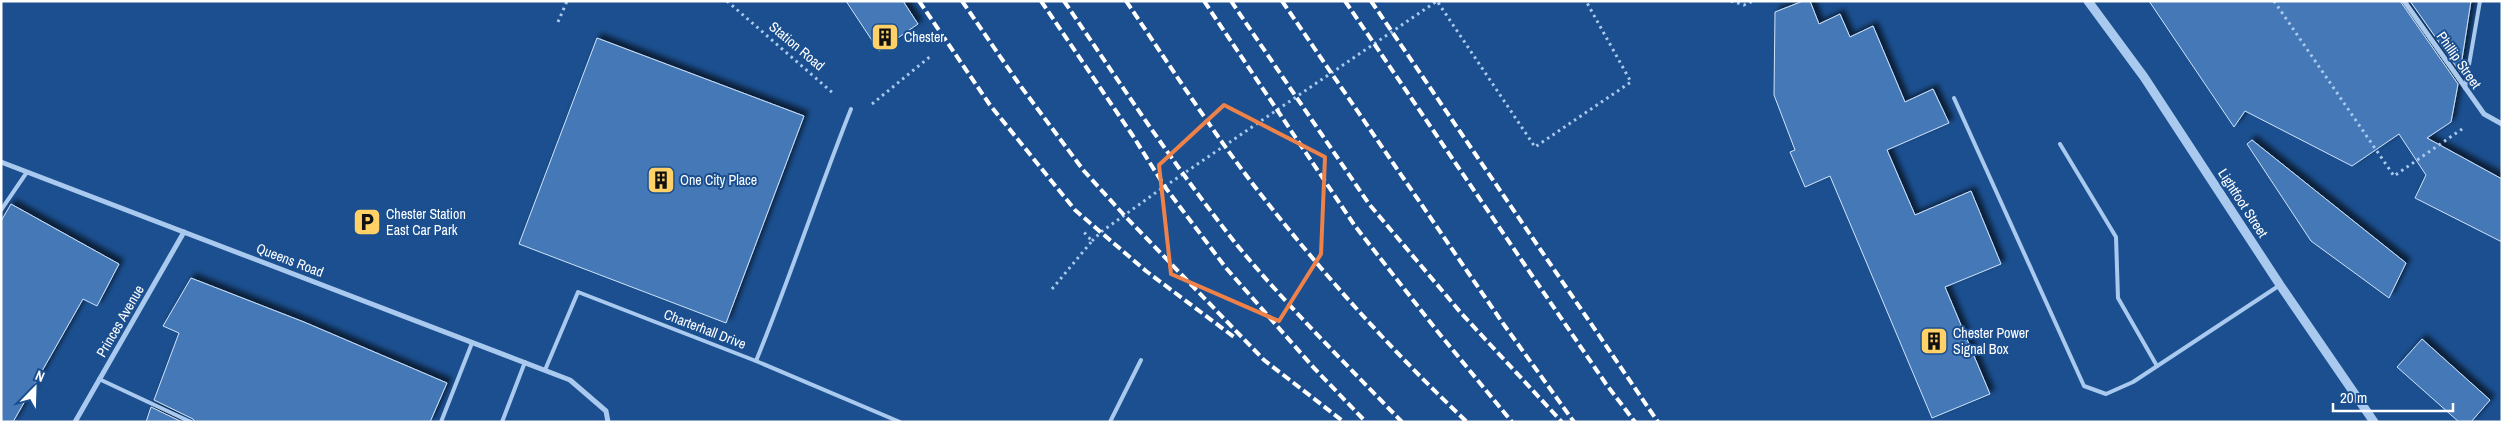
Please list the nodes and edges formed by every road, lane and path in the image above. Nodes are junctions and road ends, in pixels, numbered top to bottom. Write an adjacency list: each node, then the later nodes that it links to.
1 (567, 1): 10 (path)
2 (727, 1): 14 (path, Station Road)
3 (1586, 1): 24 (path)
4 (1731, 1): 5 (path)
5 (1753, 1)
6 (2088, 1): 25 (street, Lightfoot Street)
7 (2274, 1): 16 (path)
8 (2404, 1): 12 (street, Phillip Street)
9 (2480, 1): 12 (lane)
10 (558, 22)
11 (932, 56): 15 (path)
12 (2465, 88): 16 (street, Phillip Street)
13 (1954, 98): 31 (lane)
14 (851, 109): 29 (lane)
15 (866, 109)
16 (2484, 114): 17 (street, Phillip Street)
17 (2502, 124)
18 (2060, 144): 31 (lane)
19 (1, 162): 20 (street, Queens Road)
20 (27, 172): 21 (lane); 23 (street, Queens Road)
21 (1, 210)
22 (1082, 230): 24 (path)
23 (184, 232): 27 (street, Queens Road); 33 (street, Princes Avenue)
24 (1092, 241): 26 (path)
25 (2280, 286): 31 (lane); 41 (street, Lightfoot Street)
26 (1052, 289)
27 (472, 343): 30 (street, Queens Road); 36 (lane)
28 (1141, 360): 40 (lane)
29 (756, 361): 32 (lane, Charterhall Drive); 39 (lane, Charterhall Drive)
30 (525, 362): 32 (street, Queens Road); 37 (lane)
31 (2157, 366)
32 (545, 370): 38 (street, Queens Road)
33 (100, 379): 34 (street, Princes Avenue); 35 (lane)
34 (75, 422)
35 (191, 422)
36 (441, 422)
37 (502, 422)
38 (608, 422)
39 (900, 422)
40 (1110, 422)
41 (2374, 422)

